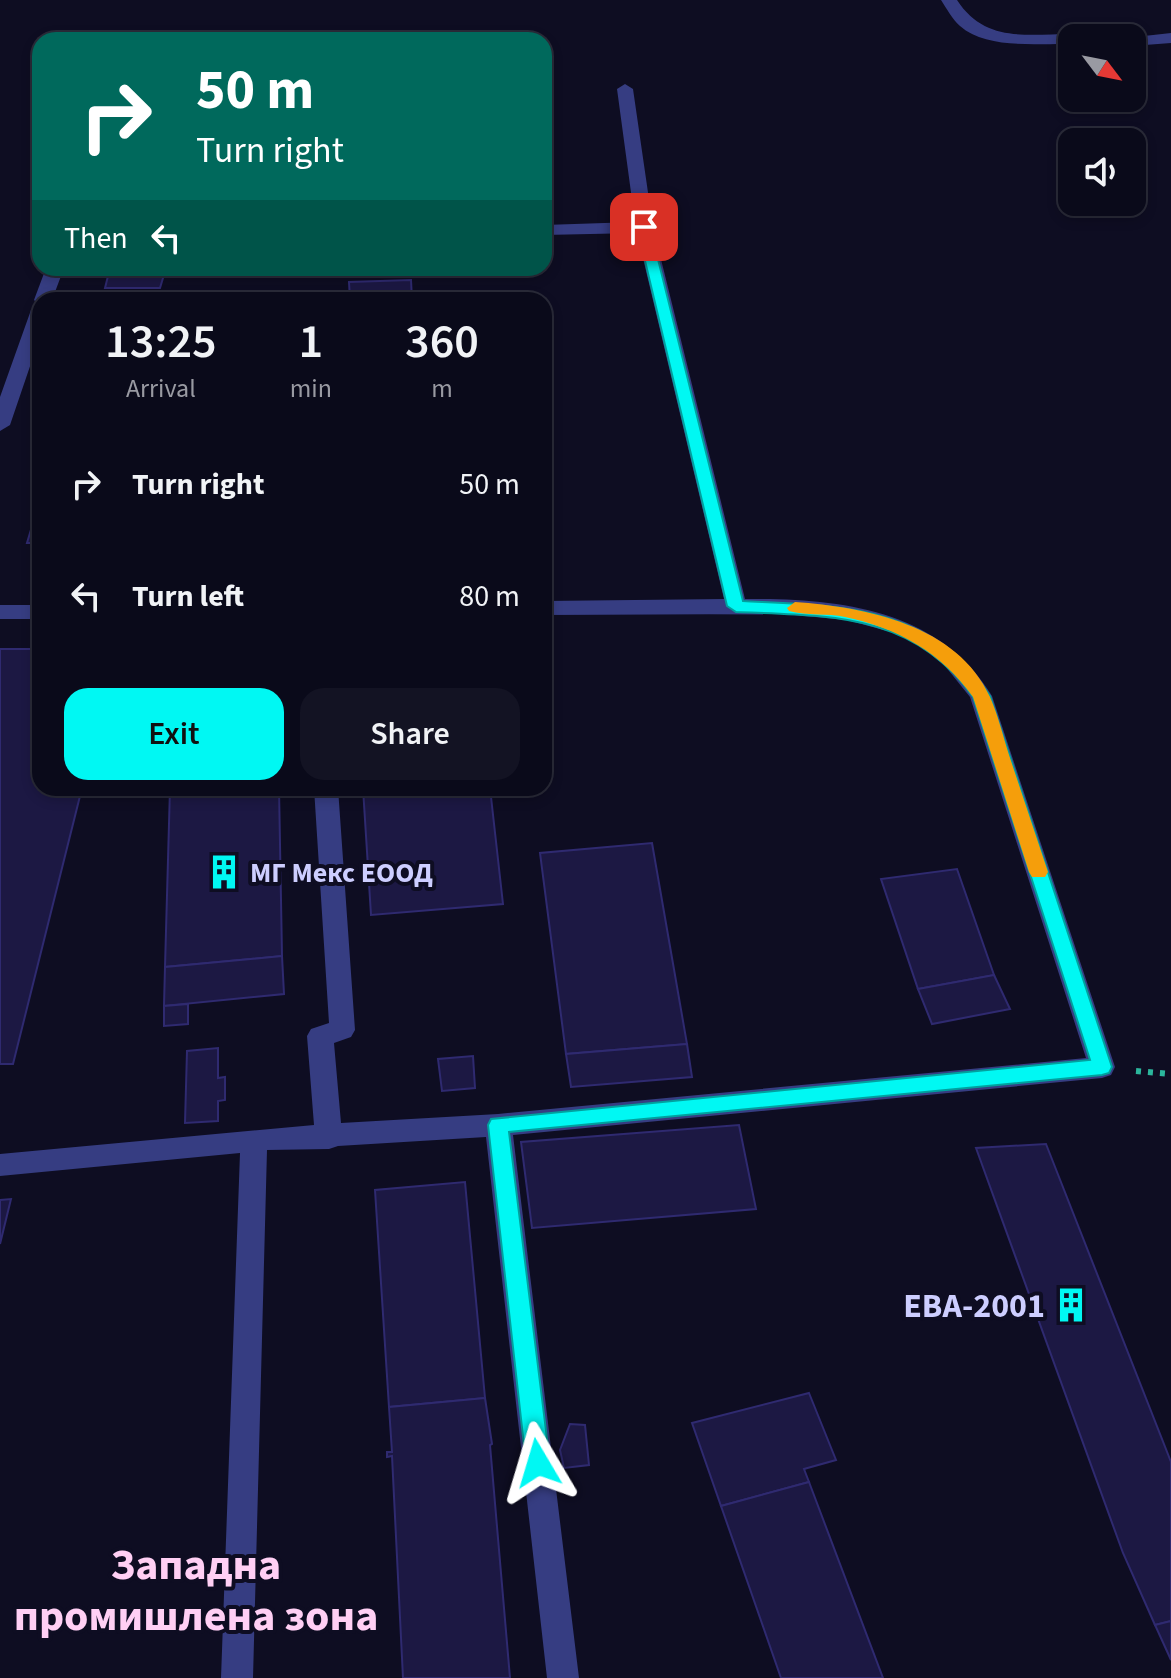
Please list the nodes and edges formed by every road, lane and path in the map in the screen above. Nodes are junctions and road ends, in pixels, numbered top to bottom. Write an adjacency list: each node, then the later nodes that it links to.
1 (949, 0): 2 (lane)
2 (1058, 38)
3 (1171, 38): 4 (lane)
4 (1146, 40)
5 (625, 89): 6 (lane)
6 (644, 227): 7 (lane); 10 (lane)
7 (552, 230)
8 (32, 333): 9 (lane)
9 (0, 425)
10 (736, 606): 11 (lane); 15 (lane)
11 (552, 608)
12 (0, 612): 13 (lane)
13 (32, 612)
14 (327, 796): 16 (lane)
15 (498, 1125): 16 (lane); 20 (lane)
16 (329, 1138): 17 (lane)
17 (254, 1140): 18 (lane); 19 (lane)
18 (0, 1165)
19 (237, 1678)
20 (563, 1678)

